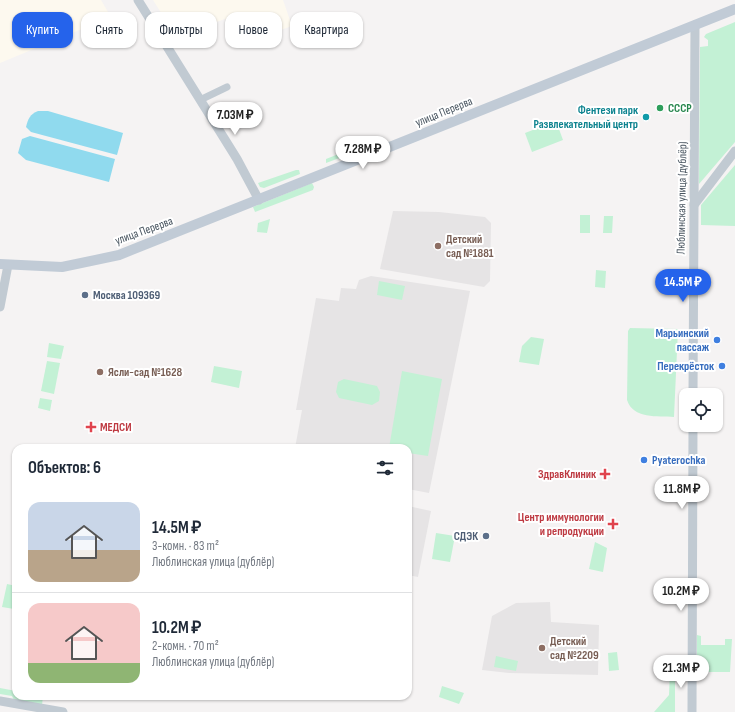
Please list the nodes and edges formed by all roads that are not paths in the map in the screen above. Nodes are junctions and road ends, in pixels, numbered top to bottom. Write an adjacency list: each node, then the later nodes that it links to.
1 (138, 0): 5 (street)
2 (735, 9): 3 (main road, улица Перерва)
3 (695, 25): 7 (main road, улица Перерва); 8 (street, Люблинская улица (дублёр))
4 (227, 87): 5 (street)
5 (200, 100): 7 (street)
6 (735, 151): 8 (street)
7 (259, 200): 9 (main road, улица Перерва)
8 (694, 205): 11 (street, Люблинская улица (дублёр))
9 (4, 265): 10 (street)
10 (0, 307)
11 (693, 388)
12 (693, 432): 15 (street)
13 (0, 701): 14 (street)
14 (63, 712)
15 (692, 712)

